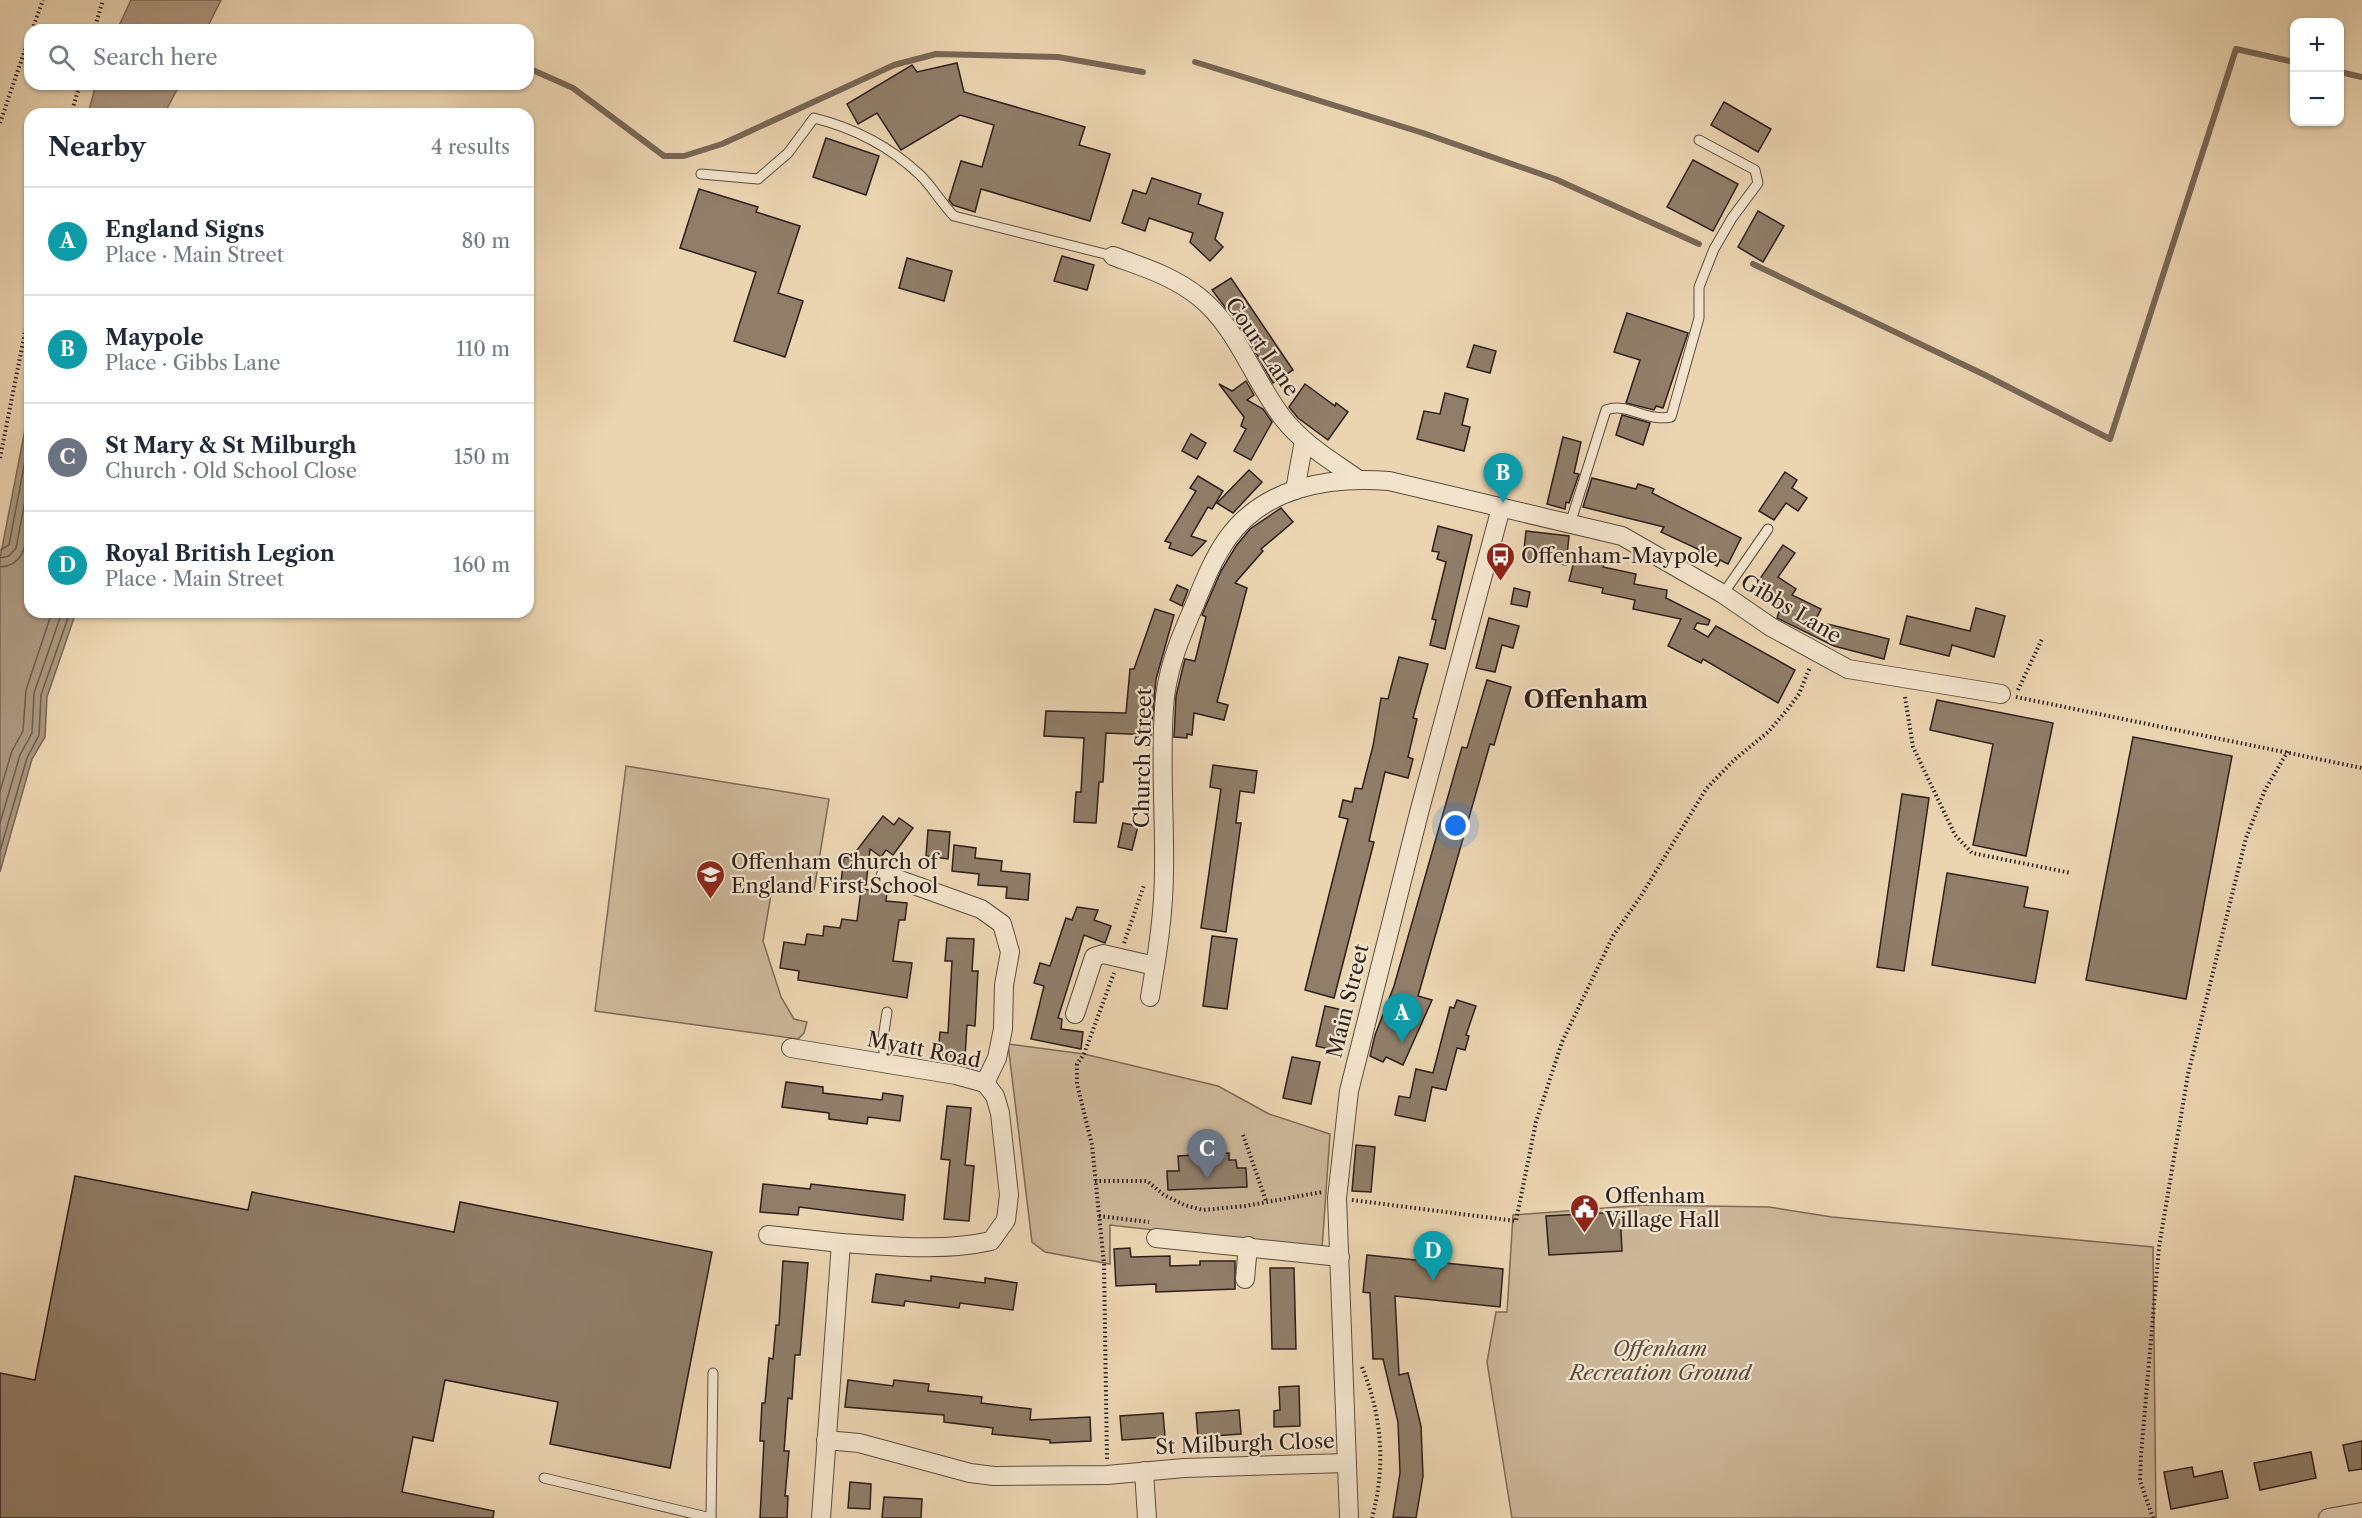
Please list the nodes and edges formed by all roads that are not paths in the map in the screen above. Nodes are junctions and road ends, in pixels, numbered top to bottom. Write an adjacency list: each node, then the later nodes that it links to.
1 (1700, 140): 8 (lane)
2 (701, 174): 3 (lane)
3 (1113, 256): 4 (street, Court Lane)
4 (1304, 441): 5 (street, Court Lane); 6 (street)
5 (1356, 478): 6 (street, Church Street); 7 (street, Church Street)
6 (1295, 490): 13 (street, Church Street)
7 (1501, 508): 8 (street, Gibbs Lane); 24 (street, Main Street)
8 (1570, 524): 10 (street, Gibbs Lane)
9 (1768, 528): 10 (lane)
10 (1723, 594): 11 (street, Gibbs Lane)
11 (2008, 695)
12 (886, 875): 19 (street)
13 (1155, 966): 14 (street, Church Street); 16 (street)
14 (1150, 997)
15 (887, 1012): 18 (lane)
16 (1075, 1014)
17 (790, 1048): 18 (street, Myatt Road)
18 (885, 1065): 19 (street, Myatt Road)
19 (985, 1083): 22 (street, Myatt Road)
20 (768, 1235): 22 (street, Myatt Road)
21 (1156, 1238): 23 (street)
22 (841, 1243): 27 (street)
23 (1248, 1246): 24 (street); 25 (street)
24 (1340, 1257): 28 (street, Main Street)
25 (1245, 1279)
26 (713, 1373): 32 (lane)
27 (826, 1440): 29 (street, St Milburgh Close); 33 (street)
28 (1347, 1463): 29 (street, St Milburgh Close); 35 (street, Main Street)
29 (1144, 1471): 34 (street, St Milburgh Close)
30 (544, 1478): 32 (lane)
31 (2362, 1512): 36 (street)
32 (711, 1518)
33 (821, 1518)
34 (1147, 1518)
35 (1349, 1518)
36 (2328, 1518)

